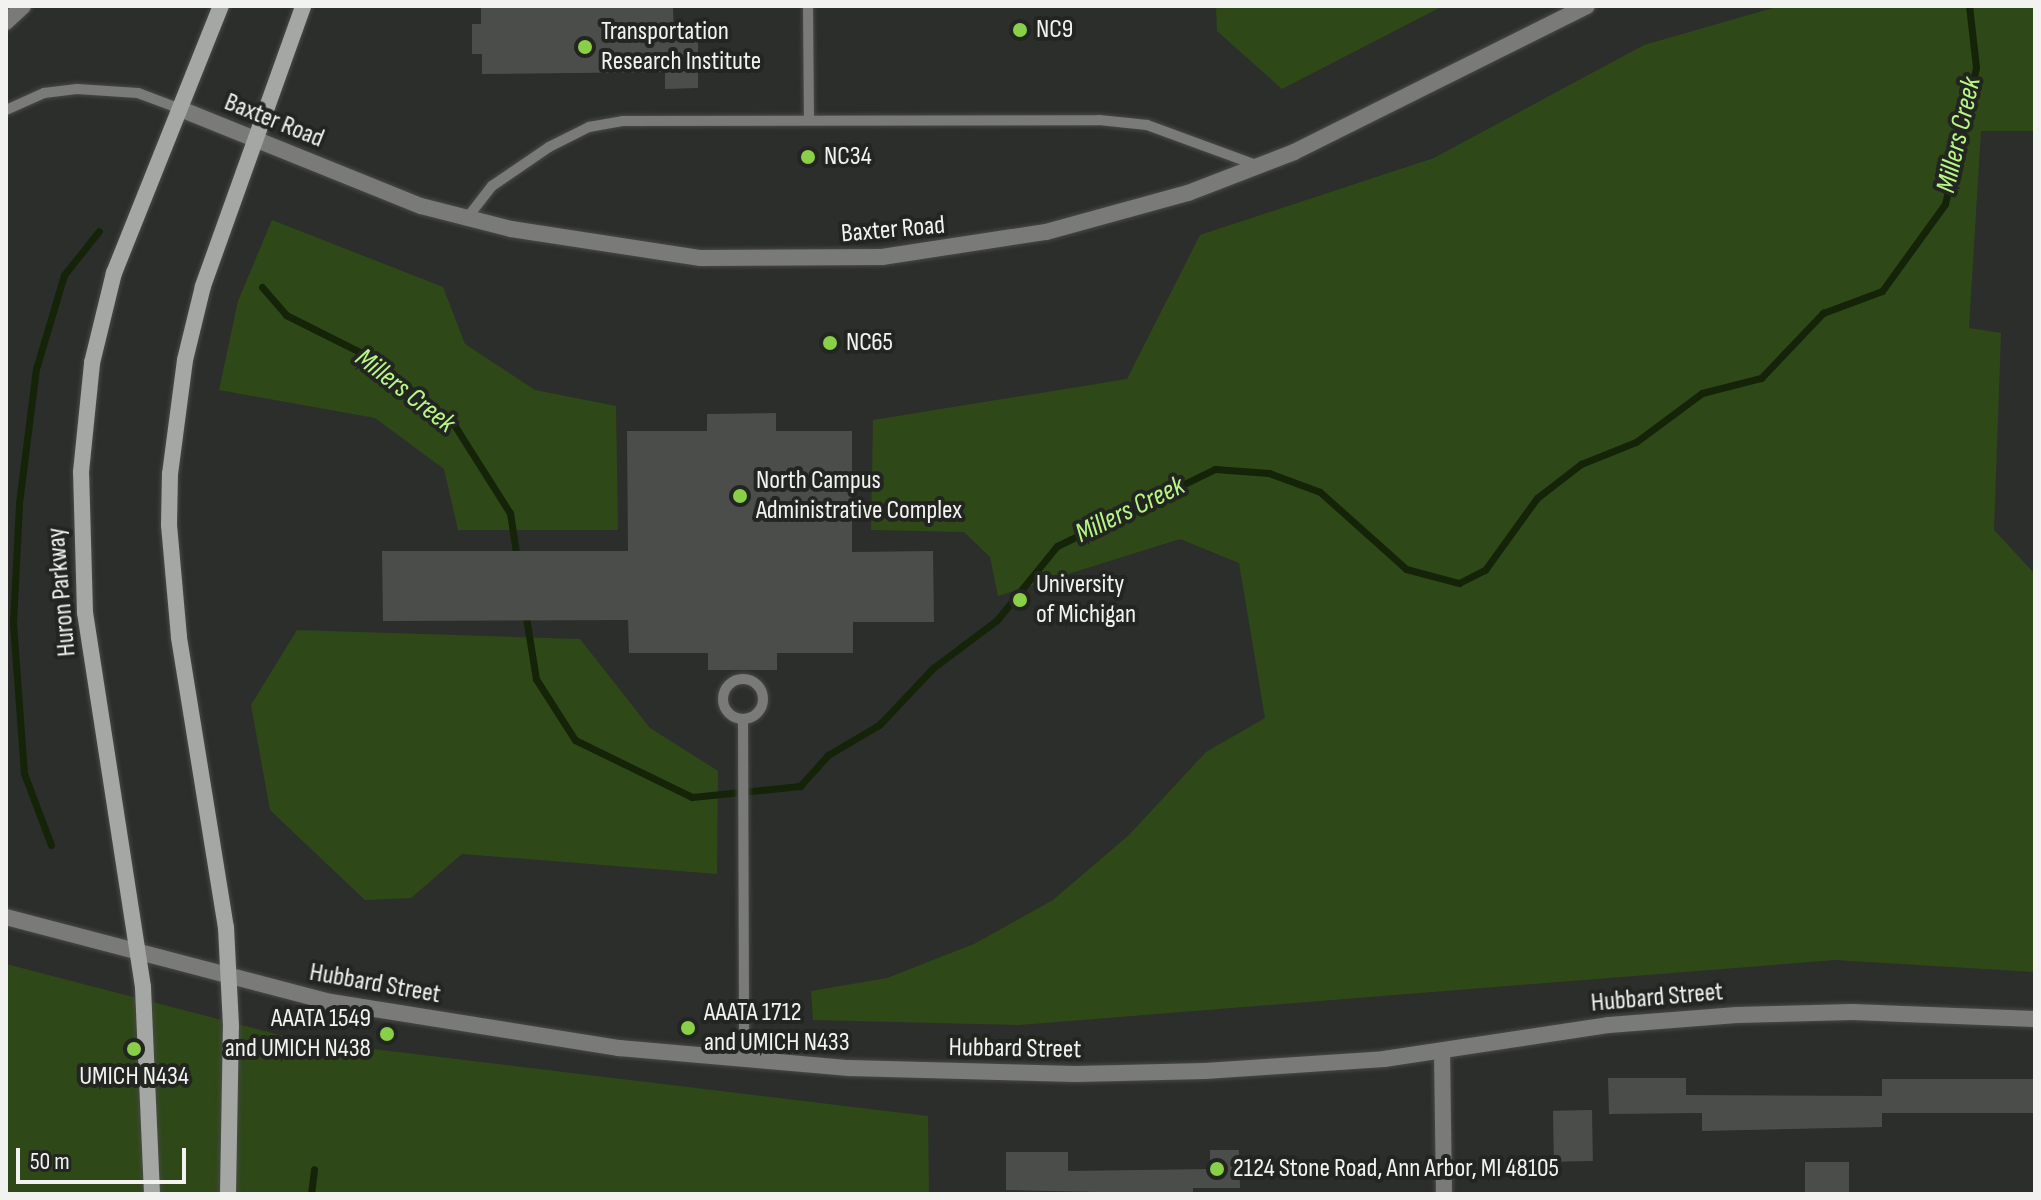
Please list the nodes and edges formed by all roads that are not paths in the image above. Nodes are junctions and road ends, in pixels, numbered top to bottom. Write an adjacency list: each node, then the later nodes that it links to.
1 (23, 6): 6 (street)
2 (221, 6): 7 (main road, Huron Parkway)
3 (303, 6): 10 (main road)
4 (808, 6): 9 (lane)
5 (1587, 6): 11 (street, Baxter Road)
6 (6, 22)
7 (178, 108): 8 (lane); 10 (street, Baxter Road); 15 (main road, Huron Parkway)
8 (6, 110)
9 (809, 119): 11 (lane); 12 (lane)
10 (257, 140): 12 (street, Baxter Road); 16 (main road)
11 (1259, 166): 12 (street, Baxter Road)
12 (467, 218)
13 (743, 719): 19 (lane)
14 (6, 917): 15 (street, Hubbard Street)
15 (138, 954): 16 (street, Hubbard Street); 20 (main road, Huron Parkway)
16 (229, 979): 19 (street, Hubbard Street); 21 (main road)
17 (2035, 1019): 18 (street, Hubbard Street)
18 (1442, 1051): 19 (street, Hubbard Street); 22 (street)
19 (744, 1061)
20 (152, 1194)
21 (228, 1194)
22 (1444, 1194)

